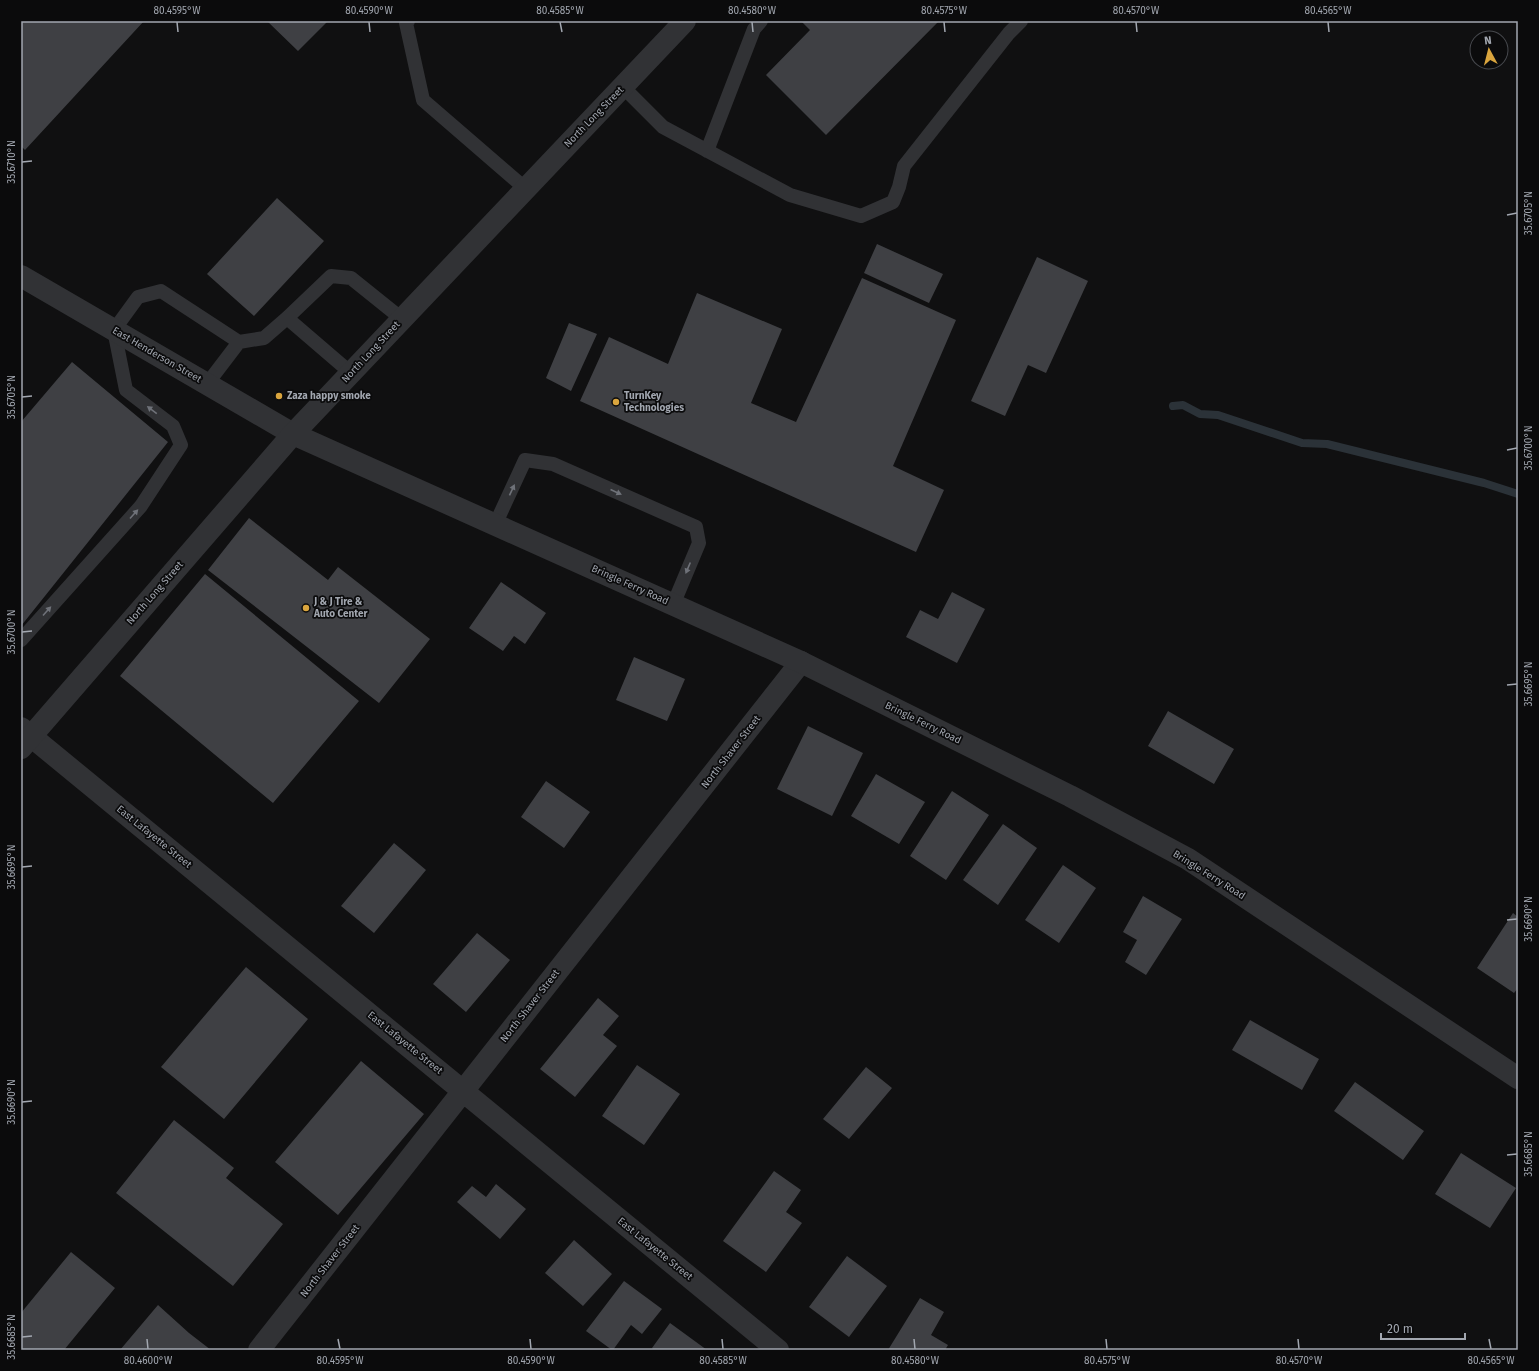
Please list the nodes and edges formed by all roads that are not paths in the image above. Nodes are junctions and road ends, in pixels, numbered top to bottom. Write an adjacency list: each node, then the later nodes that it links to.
1 (408, 21): 7 (lane)
2 (761, 21): 6 (lane)
3 (1021, 21): 6 (lane)
4 (677, 24): 5 (street, North Long Street)
5 (623, 87): 6 (lane); 7 (street, North Long Street)
6 (707, 151)
7 (526, 189): 10 (street, North Long Street)
8 (21, 276): 11 (street, East Henderson Street)
9 (287, 318): 10 (lane); 12 (lane); 13 (lane)
10 (402, 319): 13 (street, North Long Street)
11 (114, 330): 12 (lane); 14 (street, East Henderson Street); 18 (lane, one-way to 11)
12 (239, 342): 14 (lane)
13 (351, 373): 15 (street, North Long Street)
14 (207, 384): 15 (street, East Henderson Street)
15 (293, 434): 16 (street, Bringle Ferry Road); 20 (street, North Long Street)
16 (495, 525): 17 (street, Bringle Ferry Road); 17 (lane, one-way to 17)
17 (673, 605): 19 (street, Bringle Ferry Road)
18 (21, 640)
19 (801, 662): 21 (street, Bringle Ferry Road); 22 (street, North Shaver Street)
20 (24, 737): 22 (street, East Lafayette Street)
21 (1518, 1078)
22 (463, 1091): 23 (street, North Shaver Street); 24 (street, East Lafayette Street)
23 (259, 1350)
24 (778, 1350)

